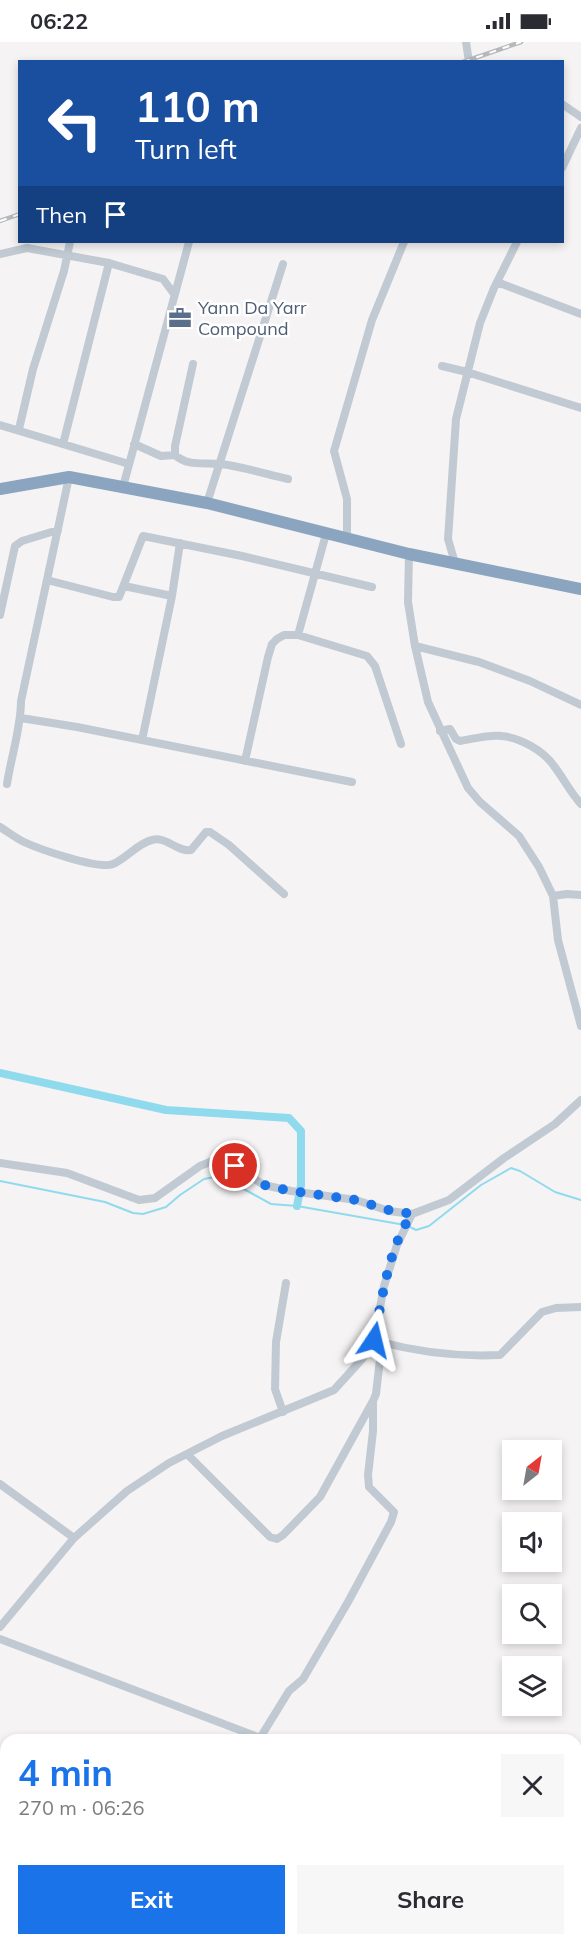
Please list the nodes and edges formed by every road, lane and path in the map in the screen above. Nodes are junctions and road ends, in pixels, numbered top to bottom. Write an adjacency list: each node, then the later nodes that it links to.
1 (466, 42): 2 (street)
2 (469, 60)
3 (564, 105): 4 (street)
4 (581, 117)
5 (581, 128): 6 (street)
6 (564, 164)
7 (70, 243): 12 (street)
8 (189, 243): 16 (street)
9 (404, 243): 36 (street)
10 (516, 243): 15 (street)
11 (0, 254): 12 (street)
12 (68, 254): 13 (street); 23 (street)
13 (109, 263): 16 (street); 24 (street)
14 (283, 264): 28 (street)
15 (497, 282): 17 (street); 20 (street)
16 (174, 294): 25 (street)
17 (581, 314)
18 (194, 364): 26 (street)
19 (442, 366): 20 (street)
20 (467, 372): 21 (street); 39 (street)
21 (581, 408)
22 (0, 424): 23 (street)
23 (19, 429): 24 (street)
24 (63, 444): 27 (street)
25 (134, 444): 26 (street); 27 (street)
26 (175, 455): 28 (street)
27 (129, 464): 31 (street)
28 (220, 464): 30 (street); 33 (street)
29 (69, 477): 31 (highway); 32 (highway); 34 (street)
30 (288, 479)
31 (123, 487): 33 (highway)
32 (0, 489)
33 (207, 503): 35 (highway)
34 (58, 530): 41 (street); 46 (street)
35 (326, 534): 36 (highway); 40 (street)
36 (347, 539): 38 (highway)
37 (180, 543): 40 (street); 42 (street); 45 (street)
38 (409, 554): 39 (highway); 48 (street)
39 (455, 563): 44 (highway)
40 (317, 573): 43 (street); 47 (street)
41 (47, 580): 42 (street); 50 (street)
42 (124, 586): 45 (street)
43 (372, 587)
44 (581, 589)
45 (172, 596): 52 (street)
46 (0, 615)
47 (298, 635): 53 (street); 54 (street)
48 (415, 646): 49 (street); 51 (street)
49 (581, 705)
50 (21, 718): 52 (street); 56 (street)
51 (440, 731): 57 (street); 61 (street)
52 (142, 740): 54 (street)
53 (400, 744)
54 (245, 761): 55 (street)
55 (352, 782)
56 (7, 784)
57 (581, 804)
58 (0, 827): 59 (street)
59 (284, 894)
60 (581, 895): 61 (street)
61 (554, 896): 62 (street)
62 (581, 1026)
63 (581, 1100): 65 (street)
64 (0, 1163): 65 (street)
65 (409, 1217): 68 (street)
66 (286, 1283): 70 (street)
67 (581, 1307): 68 (street)
68 (378, 1341): 69 (street); 70 (street)
69 (373, 1401): 71 (street); 77 (street)
70 (283, 1412): 71 (street)
71 (187, 1454): 73 (street)
72 (0, 1484): 73 (street)
73 (74, 1538): 74 (street)
74 (0, 1627)
75 (0, 1639): 76 (street)
76 (249, 1734)
77 (265, 1734)

